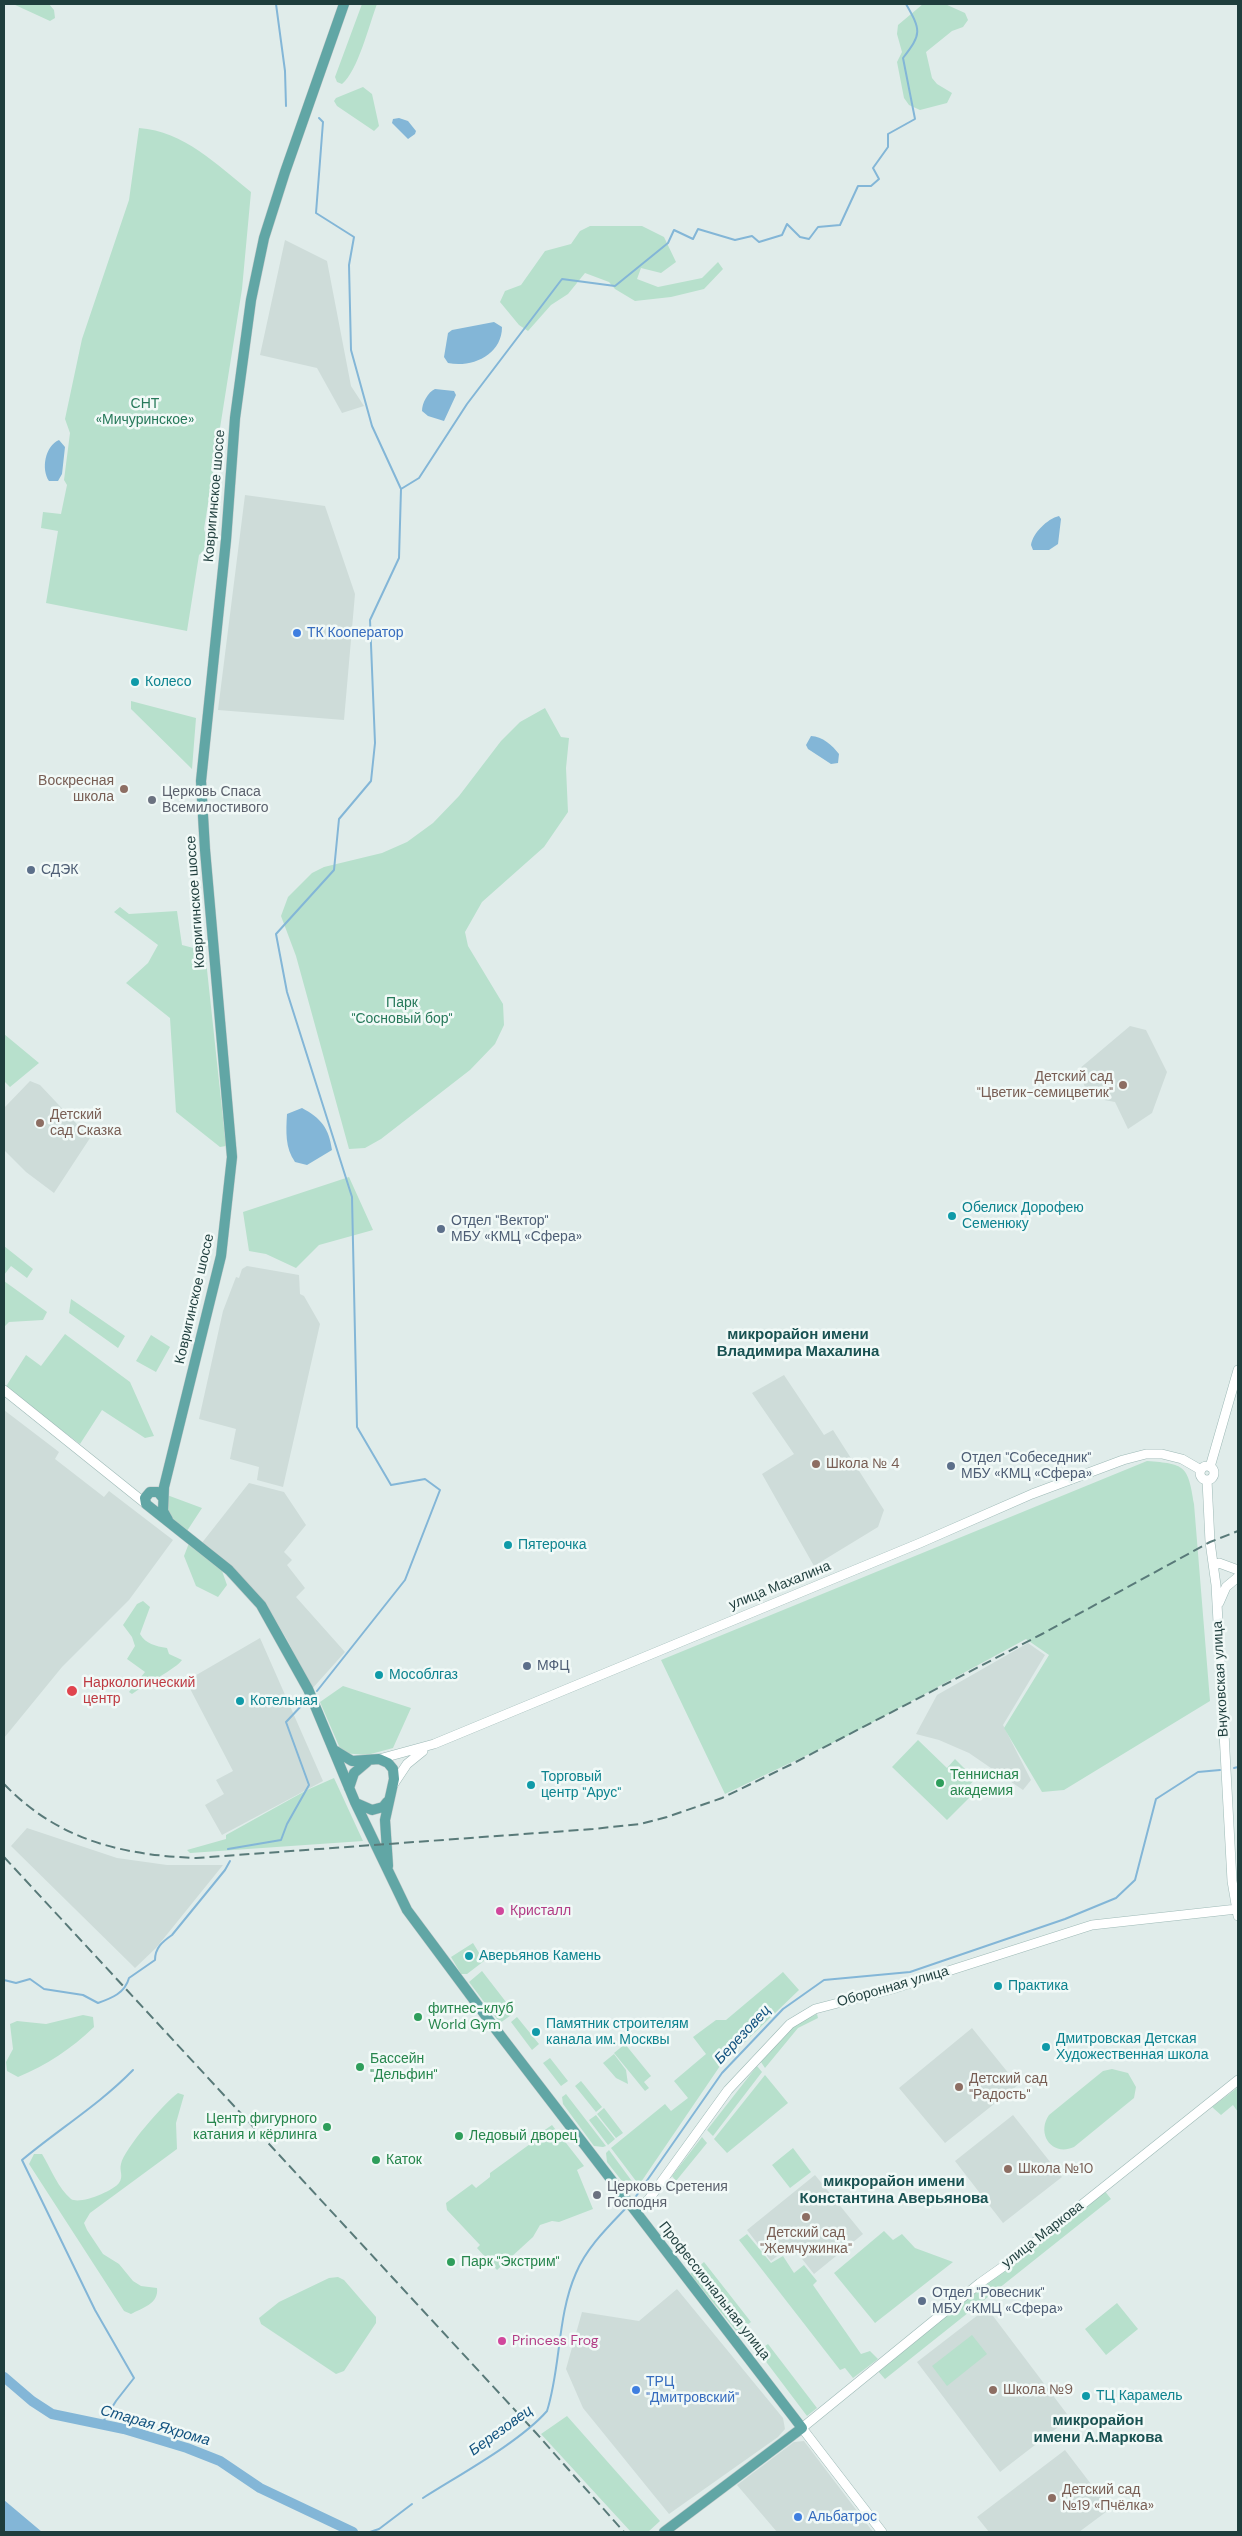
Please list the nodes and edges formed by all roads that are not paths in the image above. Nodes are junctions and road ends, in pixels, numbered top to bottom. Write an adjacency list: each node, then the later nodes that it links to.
1 (344, 4): 5 (main road, Ковригинское шоссе)
2 (1238, 1370): 4 (street)
3 (4, 1390): 5 (street)
4 (1206, 1469): 6 (street, Внуковская улица); 8 (street, улица Махалина)
5 (155, 1500): 9 (main road)
6 (1224, 1568): 7 (street); 7 (street, Внуковская улица)
7 (1217, 1610): 17 (street, Внуковская улица)
8 (434, 1744): 10 (street, улица Махалина); 12 (street)
9 (333, 1749): 11 (main road); 13 (main road, Профессиональная улица)
10 (379, 1759): 11 (main road, улица Махалина); 12 (main road)
11 (368, 1761): 13 (main road)
12 (393, 1785): 15 (main road)
13 (349, 1788): 14 (main road, Профессиональная улица)
14 (355, 1802): 15 (main road); 16 (main road, Профессиональная улица)
15 (388, 1802): 16 (main road)
16 (389, 1875): 19 (main road, Профессиональная улица)
17 (1237, 1912): 19 (street, Оборонная улица)
18 (1238, 2080): 20 (street, улица Маркова)
19 (632, 2207): 20 (main road, Профессиональная улица)
20 (802, 2428): 21 (main road); 22 (street, Профессиональная улица)
21 (664, 2532)
22 (882, 2532)

